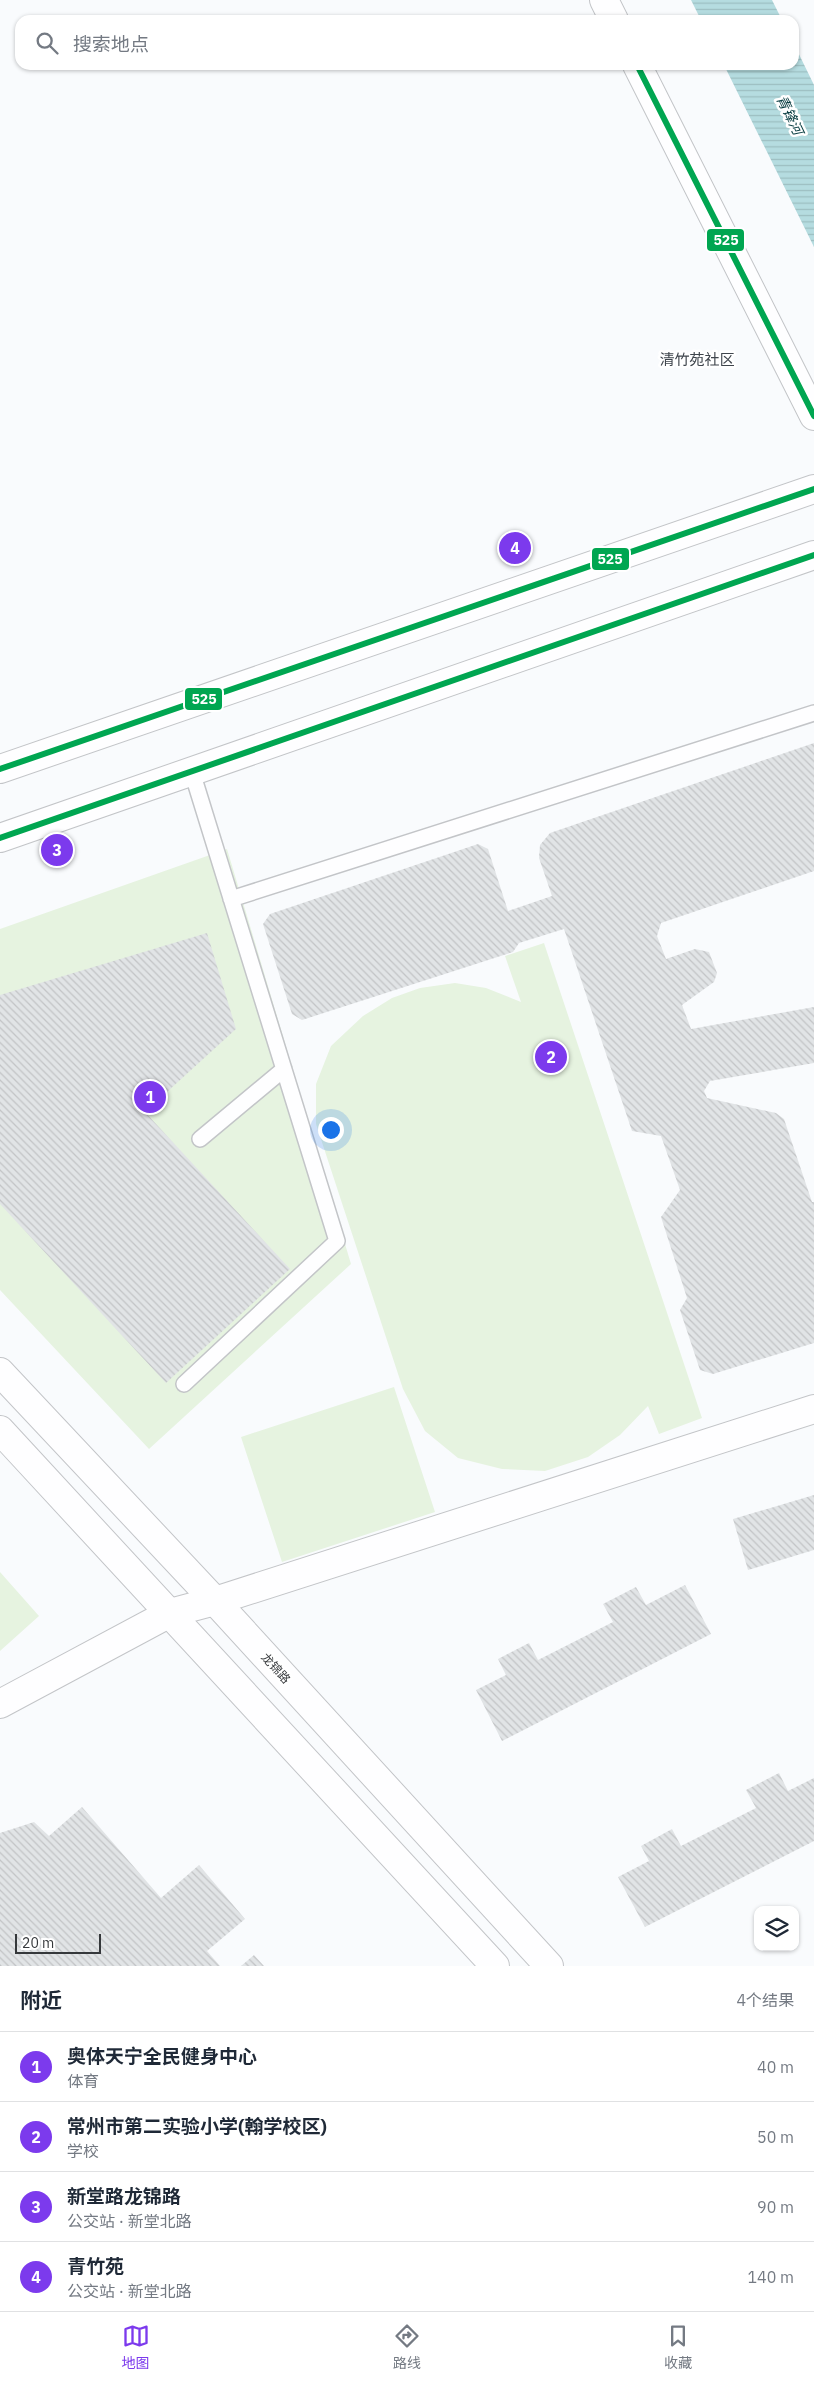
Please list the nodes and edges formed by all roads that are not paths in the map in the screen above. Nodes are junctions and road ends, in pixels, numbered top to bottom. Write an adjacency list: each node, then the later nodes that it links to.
1 (604, 0): 2 (main road)
2 (612, 15)
3 (640, 70): 4 (main road)
4 (814, 416)
5 (814, 489): 8 (main road)
6 (814, 555): 9 (main road)
7 (814, 713): 11 (lane)
8 (0, 769)
9 (192, 772): 10 (main road); 11 (lane)
10 (0, 838)
11 (231, 899): 12 (lane)
12 (284, 1069): 13 (lane); 15 (lane)
13 (200, 1139)
14 (0, 1372): 18 (main road, 龙锦路)
15 (184, 1384)
16 (814, 1409): 18 (main road)
17 (0, 1430): 19 (main road)
18 (215, 1601): 19 (main road); 22 (main road, 龙锦路)
19 (170, 1613): 20 (main road); 21 (main road)
20 (0, 1704)
21 (495, 1966)
22 (549, 1966)

